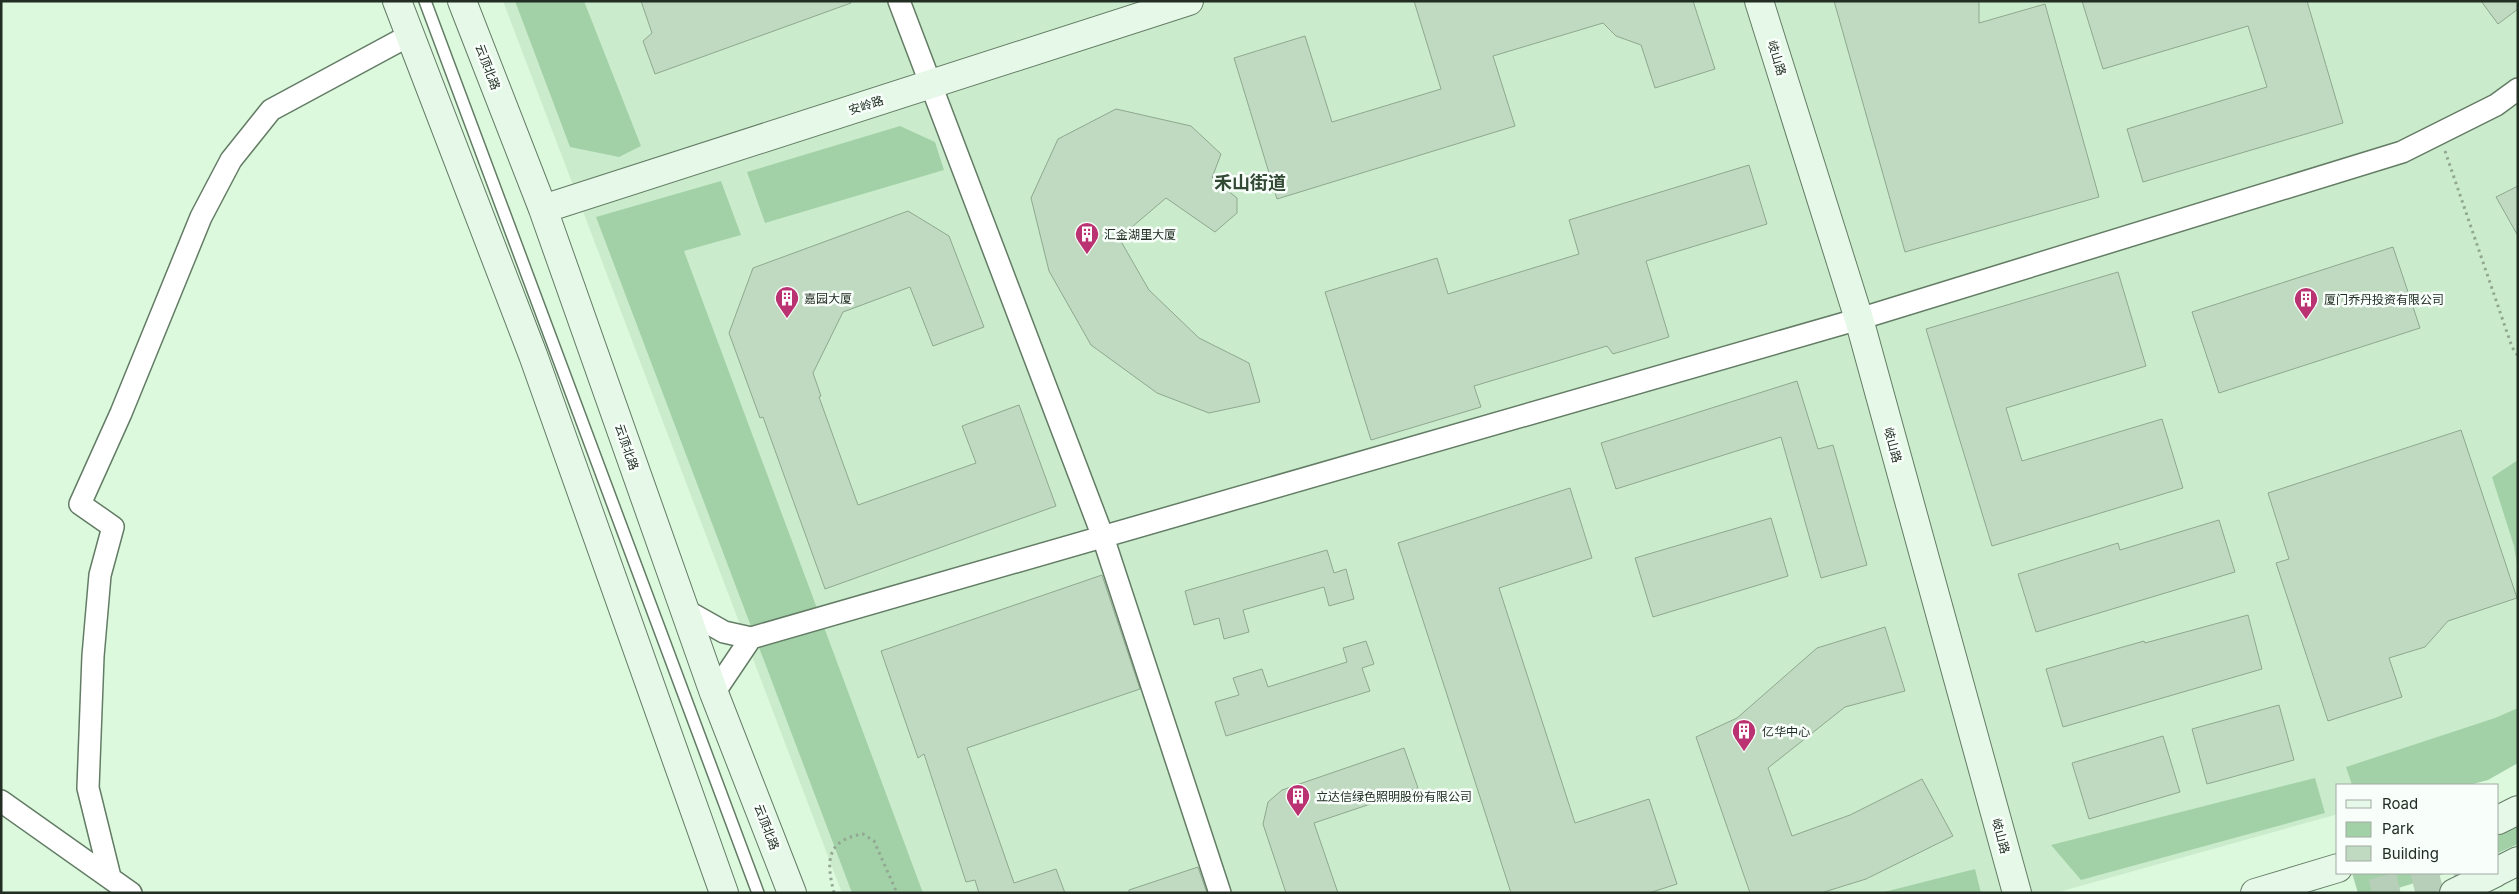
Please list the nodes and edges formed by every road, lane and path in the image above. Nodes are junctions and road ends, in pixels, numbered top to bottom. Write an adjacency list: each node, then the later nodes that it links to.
1 (397, 1): 7 (main road)
2 (425, 1): 28 (lane)
3 (462, 1): 11 (main road, 云顶北路)
4 (899, 1): 8 (street)
5 (1189, 1): 8 (main road, 安岭路)
6 (1759, 1): 12 (main road, 岐山路)
7 (410, 35): 25 (street); 27 (main road)
8 (930, 85): 11 (main road, 安岭路); 14 (street)
9 (2518, 89): 10 (street)
10 (2439, 134): 12 (street); 13 (path)
11 (543, 209): 15 (main road, 云顶北路)
12 (1859, 319): 14 (street); 33 (main road, 岐山路)
13 (2518, 356)
14 (1103, 537): 16 (street); 32 (street)
15 (685, 610): 16 (street); 17 (main road, 云顶北路)
16 (751, 638): 17 (street)
17 (714, 693): 29 (main road, 云顶北路)
18 (1, 801): 25 (street)
19 (2518, 810): 20 (main road)
20 (2499, 820)
21 (2518, 861): 23 (main road)
22 (2336, 869): 34 (main road)
23 (2499, 870)
24 (2492, 874): 35 (main road)
25 (110, 877): 26 (street)
26 (132, 893)
27 (724, 893)
28 (758, 893)
29 (792, 893)
30 (834, 893): 31 (path)
31 (897, 893)
32 (1220, 893)
33 (2017, 893)
34 (2255, 893)
35 (2454, 893)

